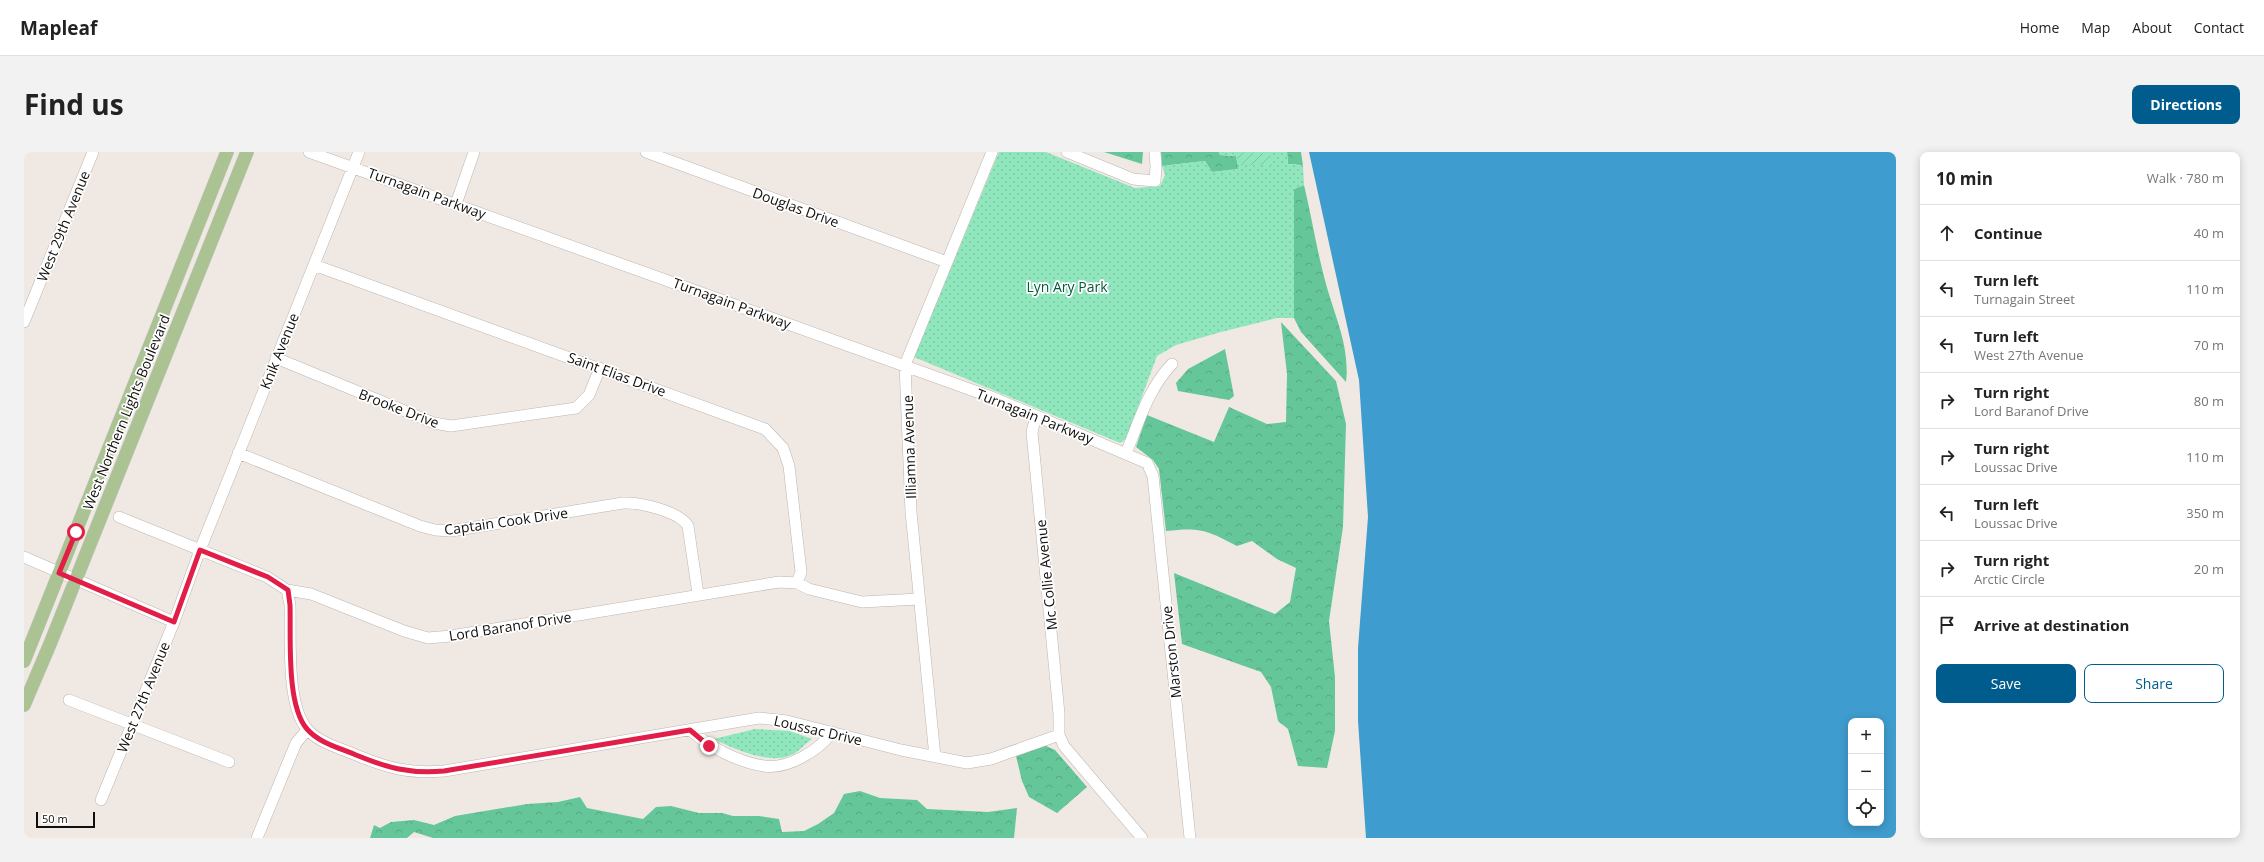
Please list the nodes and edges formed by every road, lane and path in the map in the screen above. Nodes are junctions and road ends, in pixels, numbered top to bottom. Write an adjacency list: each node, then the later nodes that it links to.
1 (93, 152): 15 (street, West 29th Avenue)
2 (227, 152): 27 (main road, West Northern Lights Boulevard)
3 (247, 152): 28 (main road, West Northern Lights Boulevard)
4 (309, 152): 11 (street, Turnagain Parkway)
5 (359, 152): 11 (street, Knik Avenue)
6 (474, 152): 12 (street)
7 (646, 152): 13 (street, Douglas Drive)
8 (992, 152): 13 (street, Illiamna Avenue)
9 (1067, 152): 10 (street)
10 (1155, 152)
11 (354, 166): 12 (street, Turnagain Parkway); 14 (street, Knik Avenue)
12 (456, 204): 18 (street, Turnagain Parkway)
13 (947, 262): 18 (street, Illiamna Avenue)
14 (314, 265): 16 (street, Knik Avenue); 19 (street, Saint Elias Drive)
15 (24, 322)
16 (276, 358): 19 (street, Brooke Drive); 21 (street, Knik Avenue)
17 (1172, 364): 22 (street)
18 (905, 365): 20 (street, Turnagain Parkway); 32 (street, Illiamna Avenue)
19 (600, 368): 29 (street, Saint Elias Drive)
20 (1036, 416): 22 (street, Turnagain Parkway); 41 (street, Mc Collie Avenue)
21 (238, 453): 25 (street, Knik Avenue); 31 (street, Captain Cook Drive)
22 (1126, 453): 23 (street, Turnagain Parkway)
23 (1149, 466): 47 (street, Marston Drive)
24 (119, 517): 25 (street, Lord Baranof Drive)
25 (200, 550): 30 (street, Lord Baranof Drive); 33 (street, West 27th Avenue)
26 (24, 557): 27 (street)
27 (59, 573): 28 (street); 34 (main road, West Northern Lights Boulevard)
28 (76, 581): 33 (street); 36 (main road, West Northern Lights Boulevard)
29 (797, 583): 31 (street, Lord Baranof Drive); 32 (street, Lord Baranof Drive)
30 (288, 590): 31 (street, Lord Baranof Drive); 38 (street, Loussac Drive)
31 (698, 594)
32 (919, 599): 42 (street, Illiamna Avenue)
33 (174, 622): 37 (street, West 27th Avenue)
34 (24, 661)
35 (69, 700): 37 (street)
36 (24, 705)
37 (132, 725): 43 (street); 44 (street, West 27th Avenue)
38 (308, 730): 39 (street, Loussac Drive); 45 (street)
39 (690, 730): 40 (street, Loussac Drive); 40 (street)
40 (832, 732): 42 (street, Loussac Drive)
41 (1059, 735): 42 (street, Loussac Drive); 46 (street)
42 (935, 757)
43 (229, 762)
44 (101, 800)
45 (257, 838)
46 (1142, 838)
47 (1190, 838)

